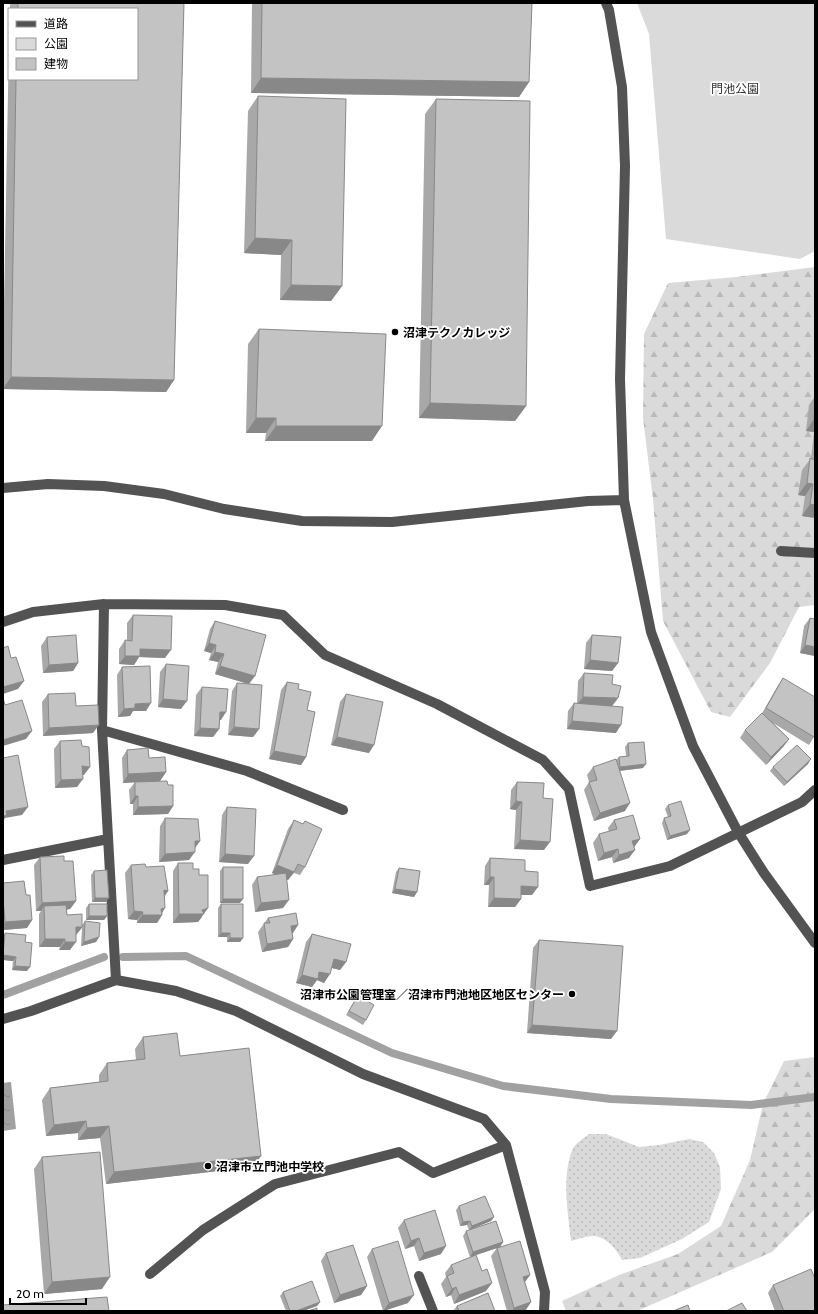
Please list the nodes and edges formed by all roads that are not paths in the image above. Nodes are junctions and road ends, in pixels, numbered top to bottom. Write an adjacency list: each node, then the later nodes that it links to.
1 (606, 3): 3 (street)
2 (3, 488): 3 (street)
3 (624, 500): 11 (street)
4 (781, 551): 5 (street)
5 (815, 553)
6 (104, 604): 7 (street); 8 (street); 11 (street)
7 (3, 622)
8 (102, 730): 10 (street); 12 (street)
9 (815, 790): 11 (street)
10 (343, 810)
11 (738, 832): 14 (street)
12 (108, 839): 13 (street); 15 (street)
13 (3, 860)
14 (815, 943)
15 (116, 980): 16 (street); 17 (street)
16 (3, 1019)
17 (506, 1145): 18 (street); 21 (street)
18 (150, 1274)
19 (419, 1276): 20 (street)
20 (433, 1311)
21 (544, 1311)

